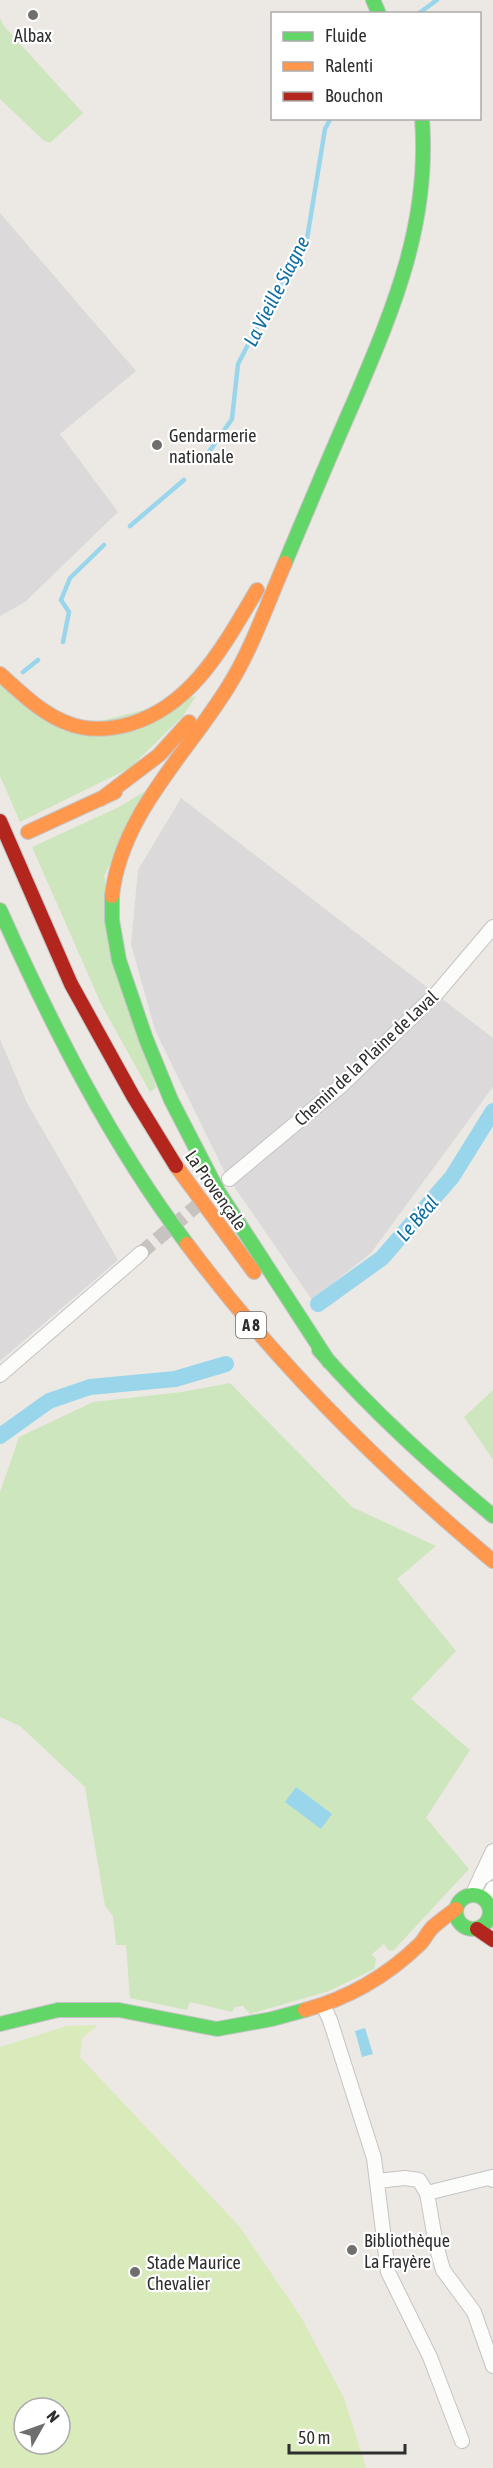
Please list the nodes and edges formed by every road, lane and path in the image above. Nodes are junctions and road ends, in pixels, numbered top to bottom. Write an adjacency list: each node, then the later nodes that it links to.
1 (422, 120): 5 (main road)
2 (409, 163): 3 (main road)
3 (375, 313)
4 (0, 674): 6 (main road)
5 (197, 734): 6 (main road); 15 (main road)
6 (101, 799): 8 (main road)
7 (0, 821): 15 (main road, La Provençale / A 8)
8 (28, 832)
9 (0, 910): 12 (main road, A 8)
10 (493, 927): 13 (street, Chemin de la Plaine de Laval)
11 (0, 938): 12 (main road)
12 (65, 1044): 18 (main road, A 8)
13 (229, 1179)
14 (141, 1253): 16 (street)
15 (329, 1362): 17 (main road, La Provençale / A 8)
16 (0, 1375)
17 (493, 1516)
18 (493, 1561)
19 (493, 1851): 21 (street)
20 (493, 1870): 21 (street)
21 (480, 1879): 23 (street)
22 (493, 1888): 24 (street)
23 (472, 1895): 24 (main road); 25 (main road)
24 (486, 1901): 26 (main road)
25 (456, 1909): 27 (main road); 30 (main road)
26 (491, 1918): 28 (main road)
27 (461, 1924): 28 (main road); 30 (main road)
28 (477, 1929): 29 (main road)
29 (493, 1940)
30 (422, 1942): 31 (main road)
31 (323, 2006): 32 (main road); 34 (street)
32 (0, 2024)
33 (493, 2180): 35 (street)
34 (377, 2181): 35 (street); 37 (street)
35 (427, 2193): 36 (street)
36 (493, 2366)
37 (462, 2441)

